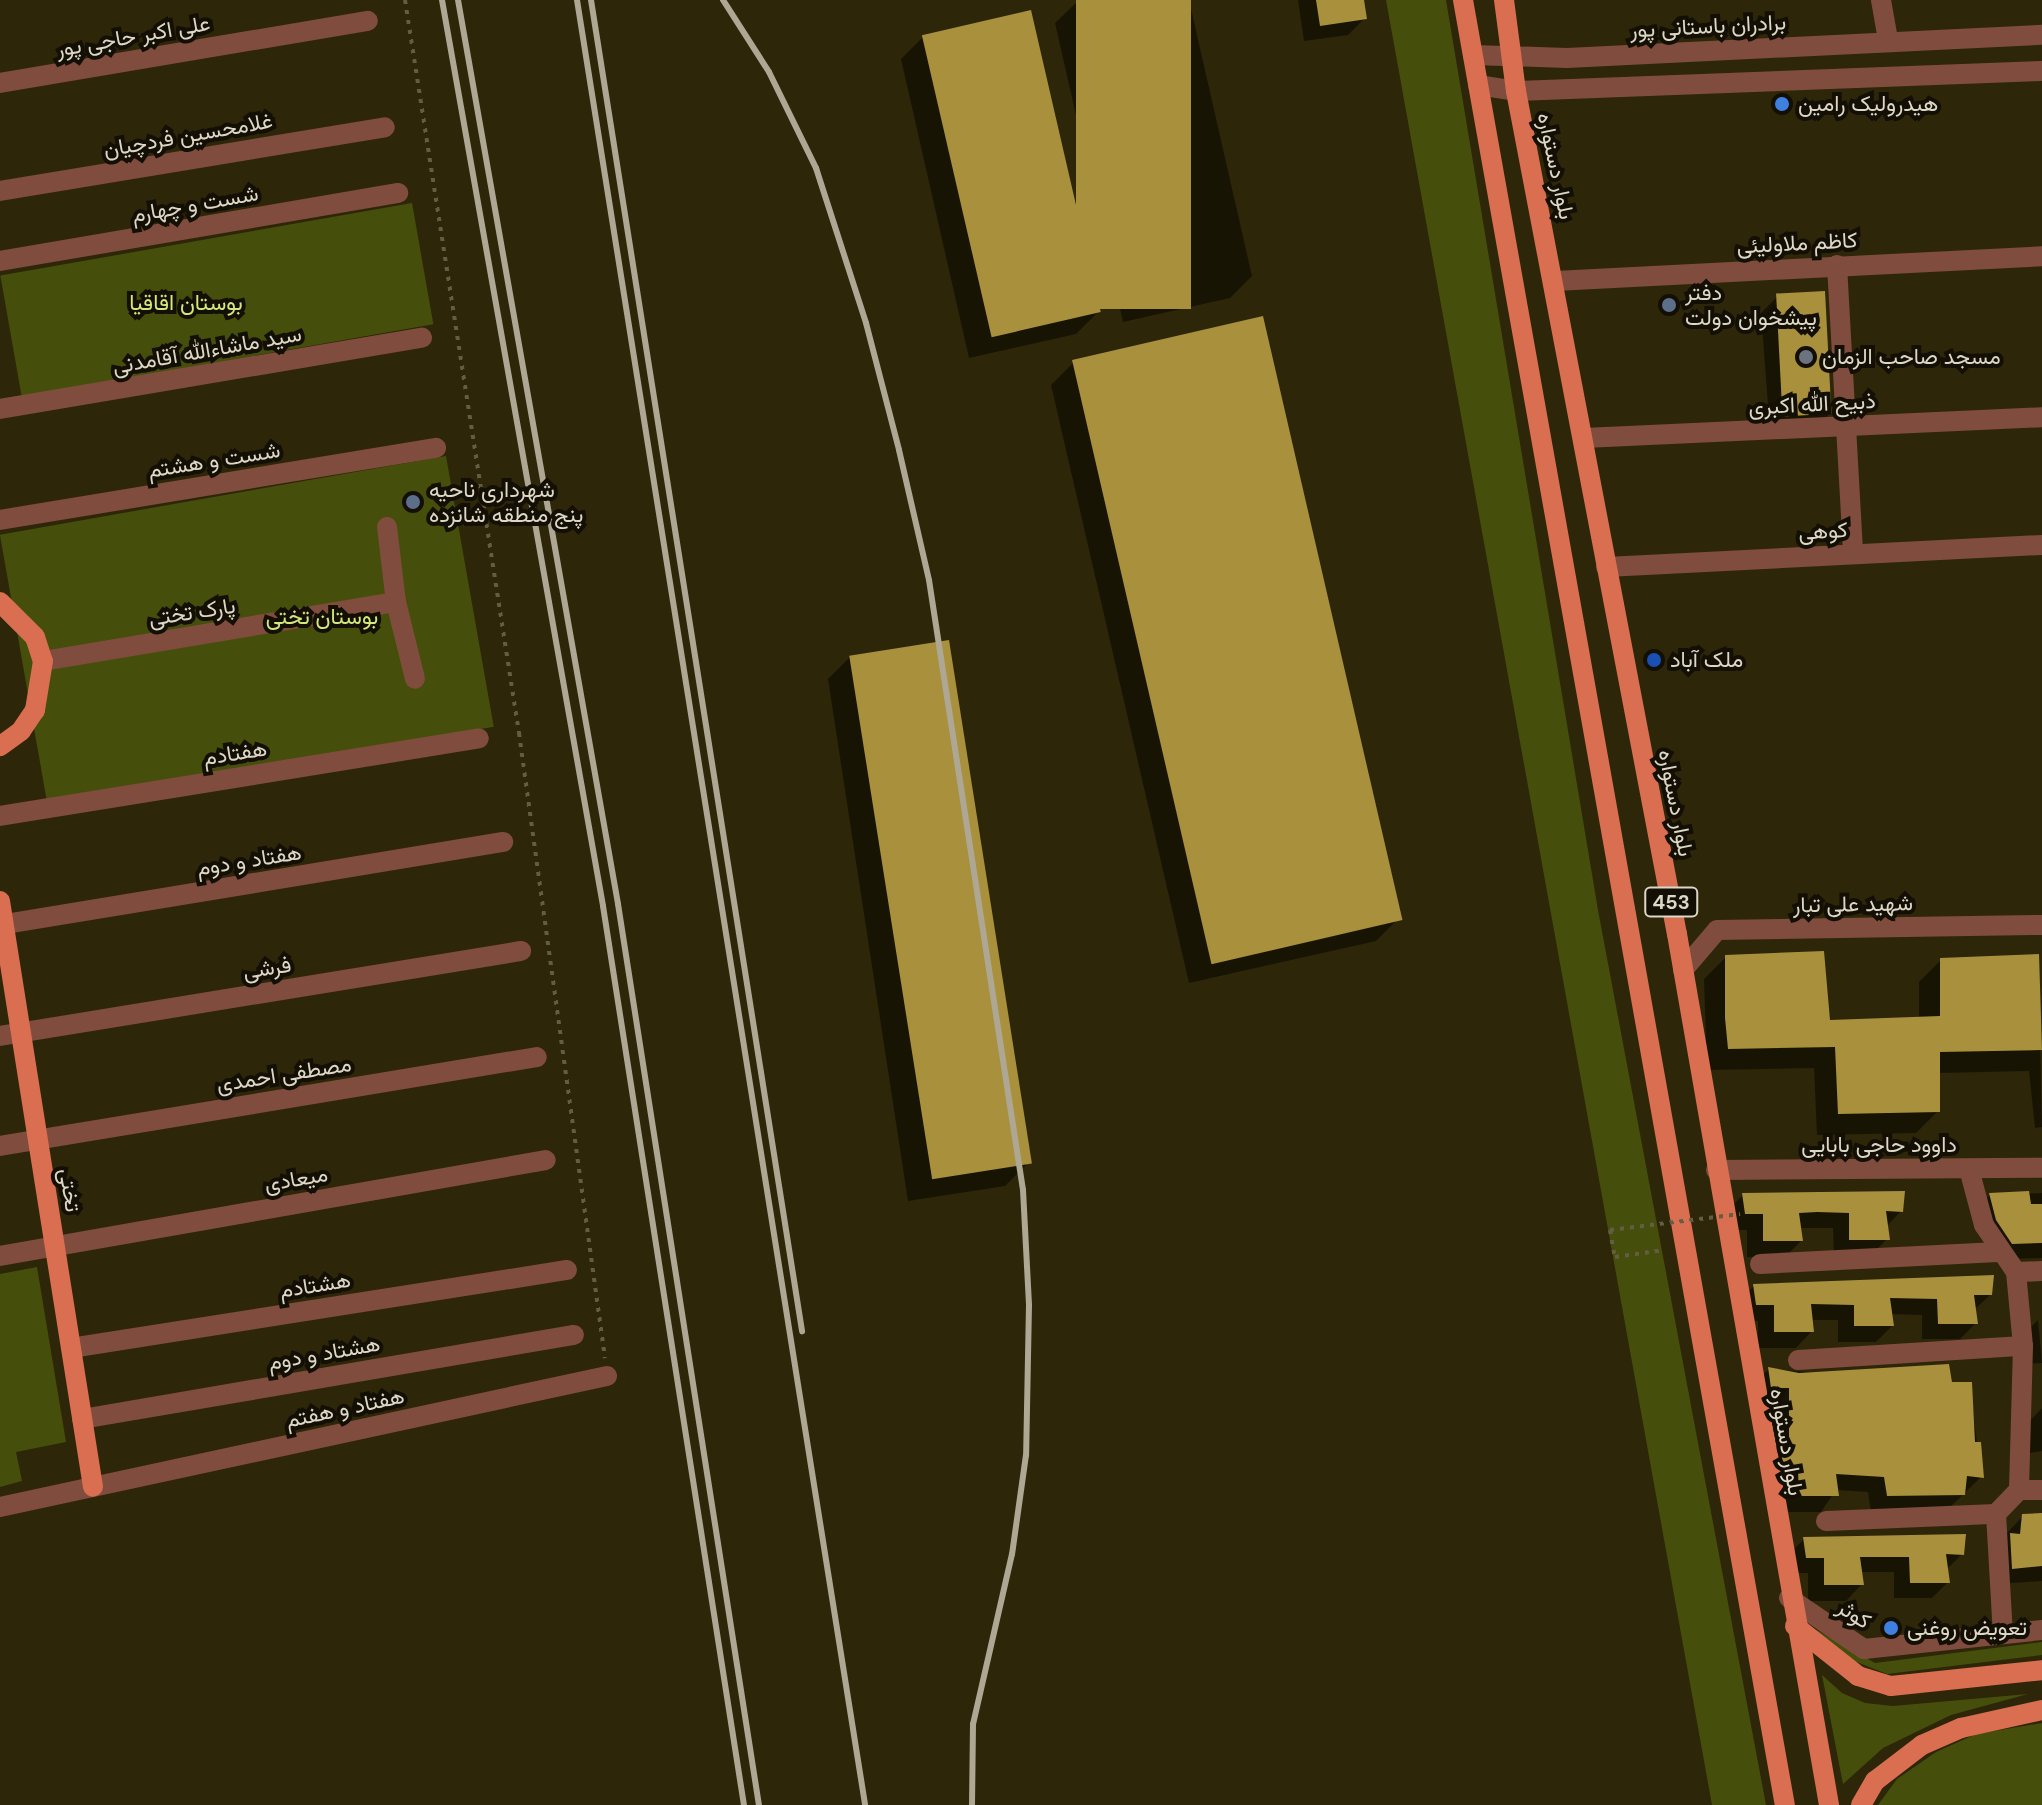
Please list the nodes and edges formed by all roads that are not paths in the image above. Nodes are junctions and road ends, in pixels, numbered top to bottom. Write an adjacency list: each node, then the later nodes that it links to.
1 (1463, 0): 7 (main road, 453)
2 (1504, 0): 8 (main road, بلوار دستواره / 453)
3 (1881, 0): 6 (street)
4 (368, 21): 10 (street, علی اکبر حاجی پور)
5 (2042, 35): 6 (street, برادران باستانی پور)
6 (1888, 39): 8 (street, برادران باستانی پور)
7 (1473, 55): 8 (street, برادران باستانی پور); 11 (main road, 453)
8 (1511, 56): 12 (main road, بلوار دستواره / 453)
9 (2042, 71): 12 (street)
10 (0, 83)
11 (1478, 85): 12 (street); 78 (main road, 453)
12 (1516, 91): 19 (main road, بلوار دستواره / 453)
13 (385, 127): 14 (street, غلامحسین فردچیان)
14 (0, 191)
15 (398, 193): 17 (street, شست و چهارم)
16 (2042, 256): 18 (street, کاظم ملاولیئی)
17 (0, 261)
18 (1837, 265): 19 (street, کاظم ملاولیئی); 23 (street)
19 (1555, 281): 24 (main road, بلوار دستواره / 453)
20 (422, 338): 21 (street, سید ماشاءالله آقامدنی)
21 (0, 409)
22 (2042, 417): 23 (street, ذبیح الله اکبری)
23 (1846, 427): 24 (street, ذبیح الله اکبری); 29 (street)
24 (1584, 438): 30 (main road, بلوار دستواره / 453)
25 (436, 448): 26 (street, شست و هشتم)
26 (0, 520)
27 (387, 527): 32 (street)
28 (2042, 545): 29 (street, کوهی)
29 (1853, 554): 30 (street, کوهی)
30 (1606, 567): 43 (main road, بلوار دستواره / 453)
31 (0, 602): 33 (main road)
32 (396, 602): 33 (street, پارک تختی); 34 (street)
33 (43, 661): 36 (main road)
34 (415, 679)
35 (479, 738): 37 (street, هفتادم)
36 (0, 746)
37 (0, 816)
38 (503, 842): 40 (street, هفتاد و دوم)
39 (0, 901): 40 (main road, تختی)
40 (2, 925): 44 (main road, تختی)
41 (2042, 925): 43 (street, شهید علی تبار)
42 (521, 951): 44 (street, فرشی)
43 (1683, 970): 52 (main road, بلوار دستواره / 453)
44 (21, 1032): 45 (street, فرشی); 47 (main road, تختی)
45 (0, 1036)
46 (537, 1057): 47 (street, مصطفی احمدی)
47 (38, 1139): 48 (street, مصطفی احمدی); 53 (main road, تختی)
48 (0, 1146)
49 (546, 1160): 53 (street, میعادی)
50 (2042, 1168): 51 (street, داوود حاجی بابایی)
51 (1969, 1169): 52 (street, داوود حاجی بابایی); 54 (street)
52 (1716, 1170): 72 (main road, بلوار دستواره / 453)
53 (55, 1246): 55 (street, میعادی); 62 (main road, تختی)
54 (1998, 1252): 56 (street); 59 (street)
55 (0, 1256)
56 (1760, 1264)
57 (567, 1270): 62 (street, هشتادم)
58 (2042, 1271): 59 (street)
59 (2016, 1272): 61 (street)
60 (574, 1335): 65 (street, هشتاد و دوم)
61 (2023, 1346): 63 (street); 67 (street)
62 (71, 1348): 65 (main road, تختی)
63 (1798, 1360)
64 (607, 1376): 66 (street, هفتاد و هفتم)
65 (82, 1419): 66 (main road, تختی)
66 (93, 1487): 69 (street, هفتاد و هفتم)
67 (2019, 1490): 68 (street); 70 (street)
68 (2042, 1490)
69 (0, 1507)
70 (1996, 1514): 71 (street); 75 (street)
71 (1826, 1521)
72 (1789, 1598): 73 (main road, بلوار دستواره / 453); 75 (street, کوثر)
73 (1795, 1626): 76 (main road); 79 (main road, بلوار دستواره / 453)
74 (2042, 1630): 75 (street, کوثر)
75 (2003, 1634)
76 (2042, 1670)
77 (2042, 1710): 80 (main road)
78 (1785, 1805)
79 (1829, 1805)
80 (1861, 1805)

